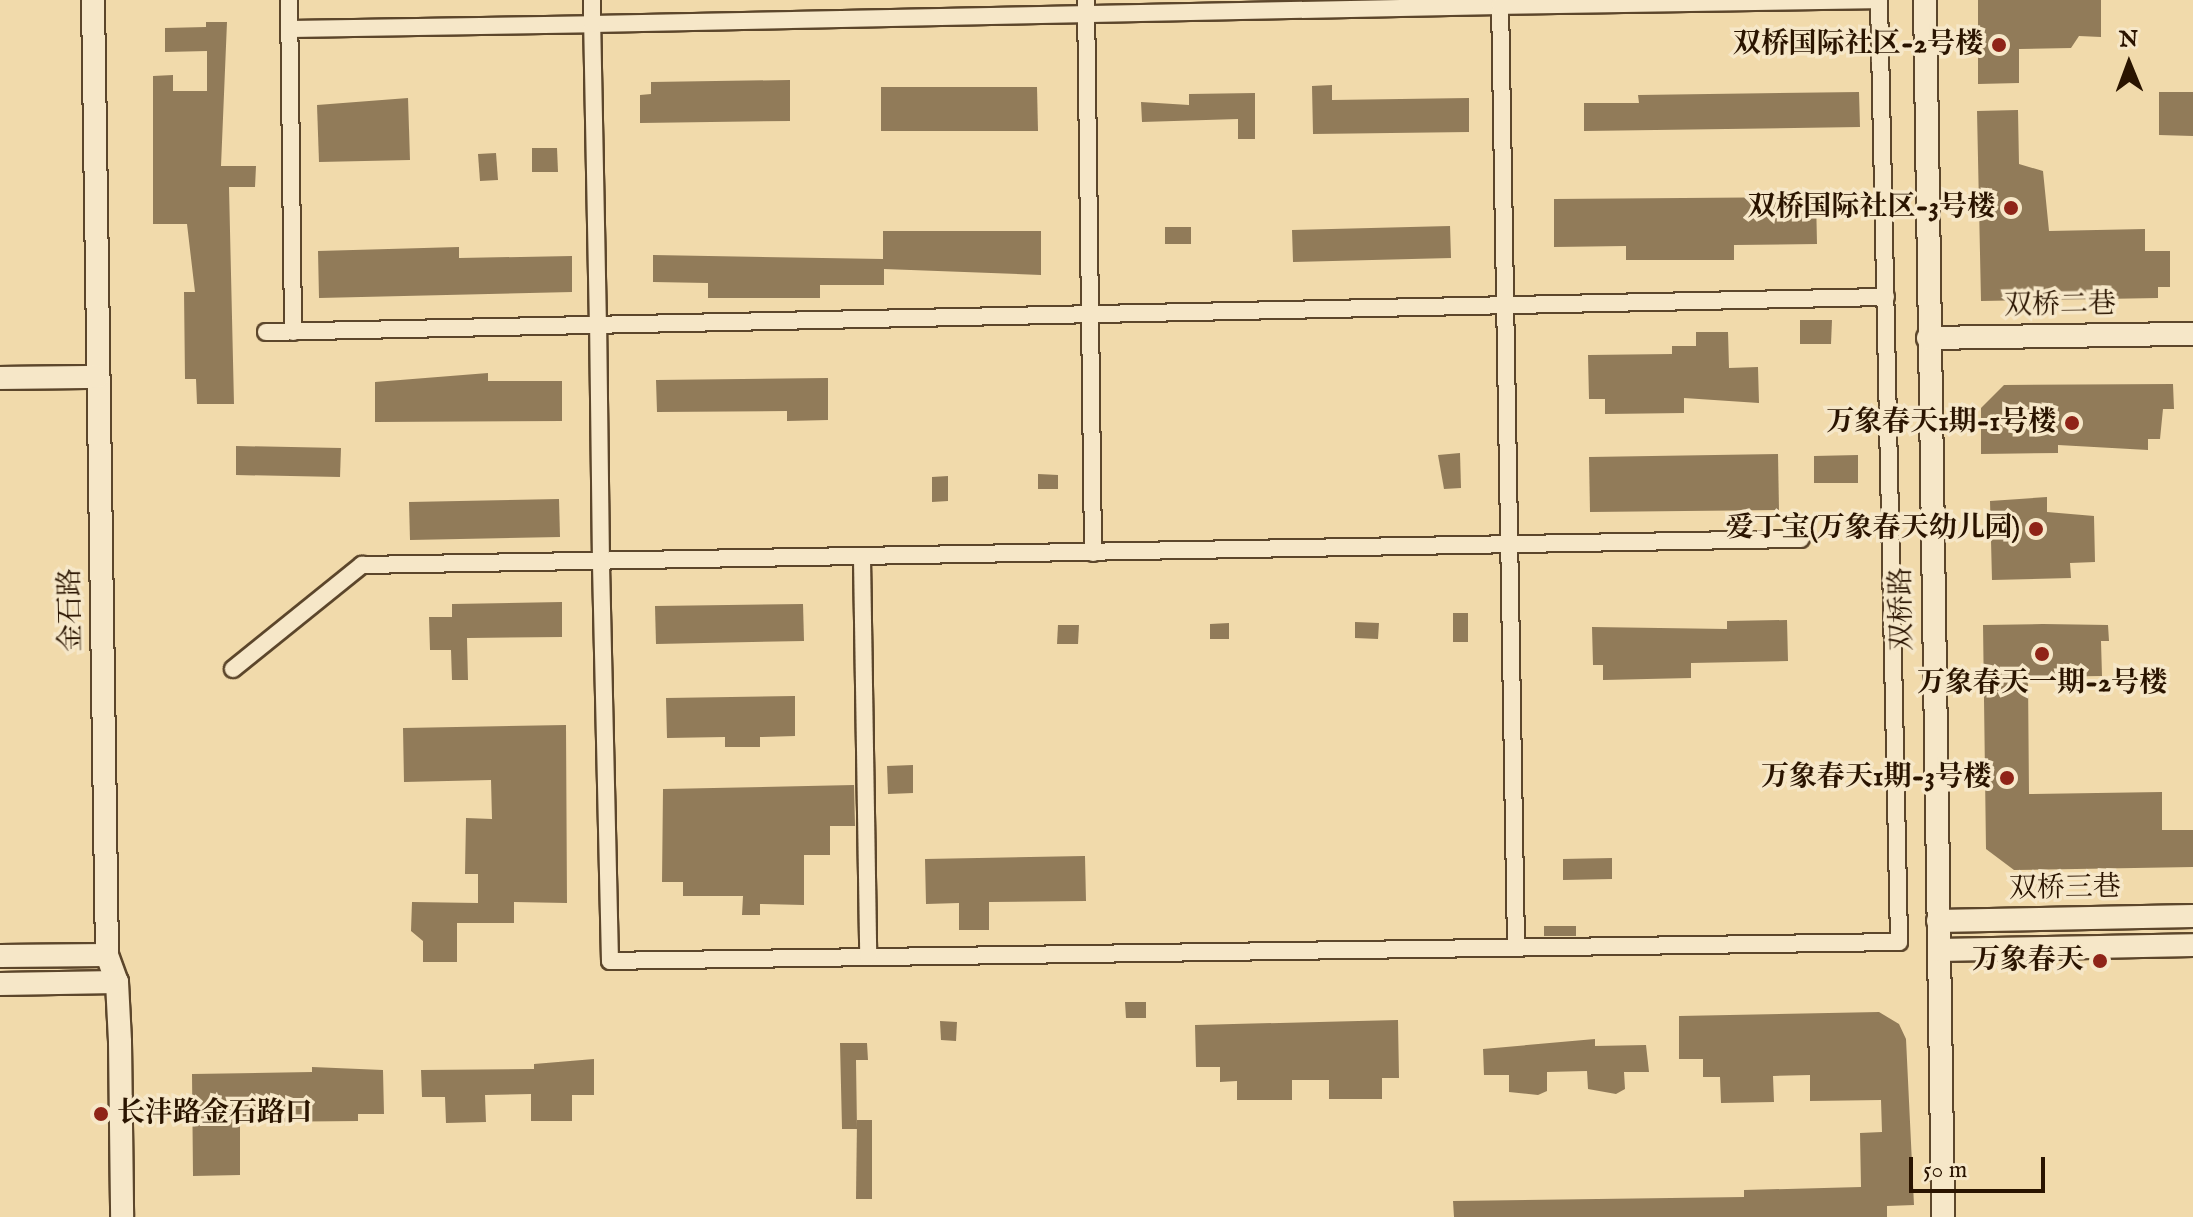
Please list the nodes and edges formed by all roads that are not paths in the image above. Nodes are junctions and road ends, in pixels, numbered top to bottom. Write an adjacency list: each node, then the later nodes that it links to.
1 (93, 0): 17 (street, 金石路)
2 (289, 0): 8 (street)
3 (592, 0): 7 (street)
4 (1925, 0): 16 (street, 双桥路)
5 (1500, 3): 6 (street); 9 (street); 10 (street)
6 (1086, 7): 7 (street); 11 (street)
7 (592, 24): 8 (street); 12 (street)
8 (290, 29): 14 (street)
9 (1886, 297): 10 (street); 28 (street)
10 (1506, 308): 11 (street); 20 (street)
11 (1092, 316): 12 (street); 21 (street)
12 (598, 328): 14 (street); 23 (street)
13 (266, 332): 14 (street)
14 (293, 332)
15 (2193, 334): 16 (street, 双桥二巷)
16 (1928, 338): 26 (street, 双桥路)
17 (98, 377): 18 (street); 30 (street, 金石路)
18 (0, 378)
19 (1801, 539): 20 (street)
20 (1509, 543): 21 (street); 28 (street)
21 (1093, 553): 22 (street)
22 (862, 558): 23 (street); 32 (street)
23 (601, 562): 24 (street); 32 (street)
24 (233, 669)
25 (2193, 916): 26 (street, 双桥三巷)
26 (1938, 921): 29 (street, 双桥路)
27 (2193, 945): 29 (street, 双桥三巷)
28 (1516, 948): 32 (street)
29 (1939, 950): 36 (street, 双桥路)
30 (107, 955): 31 (street); 33 (street, 金石路)
31 (0, 956)
32 (868, 957)
33 (117, 982): 34 (street); 35 (street, 金石路)
34 (0, 984)
35 (122, 1217)
36 (1943, 1217)

